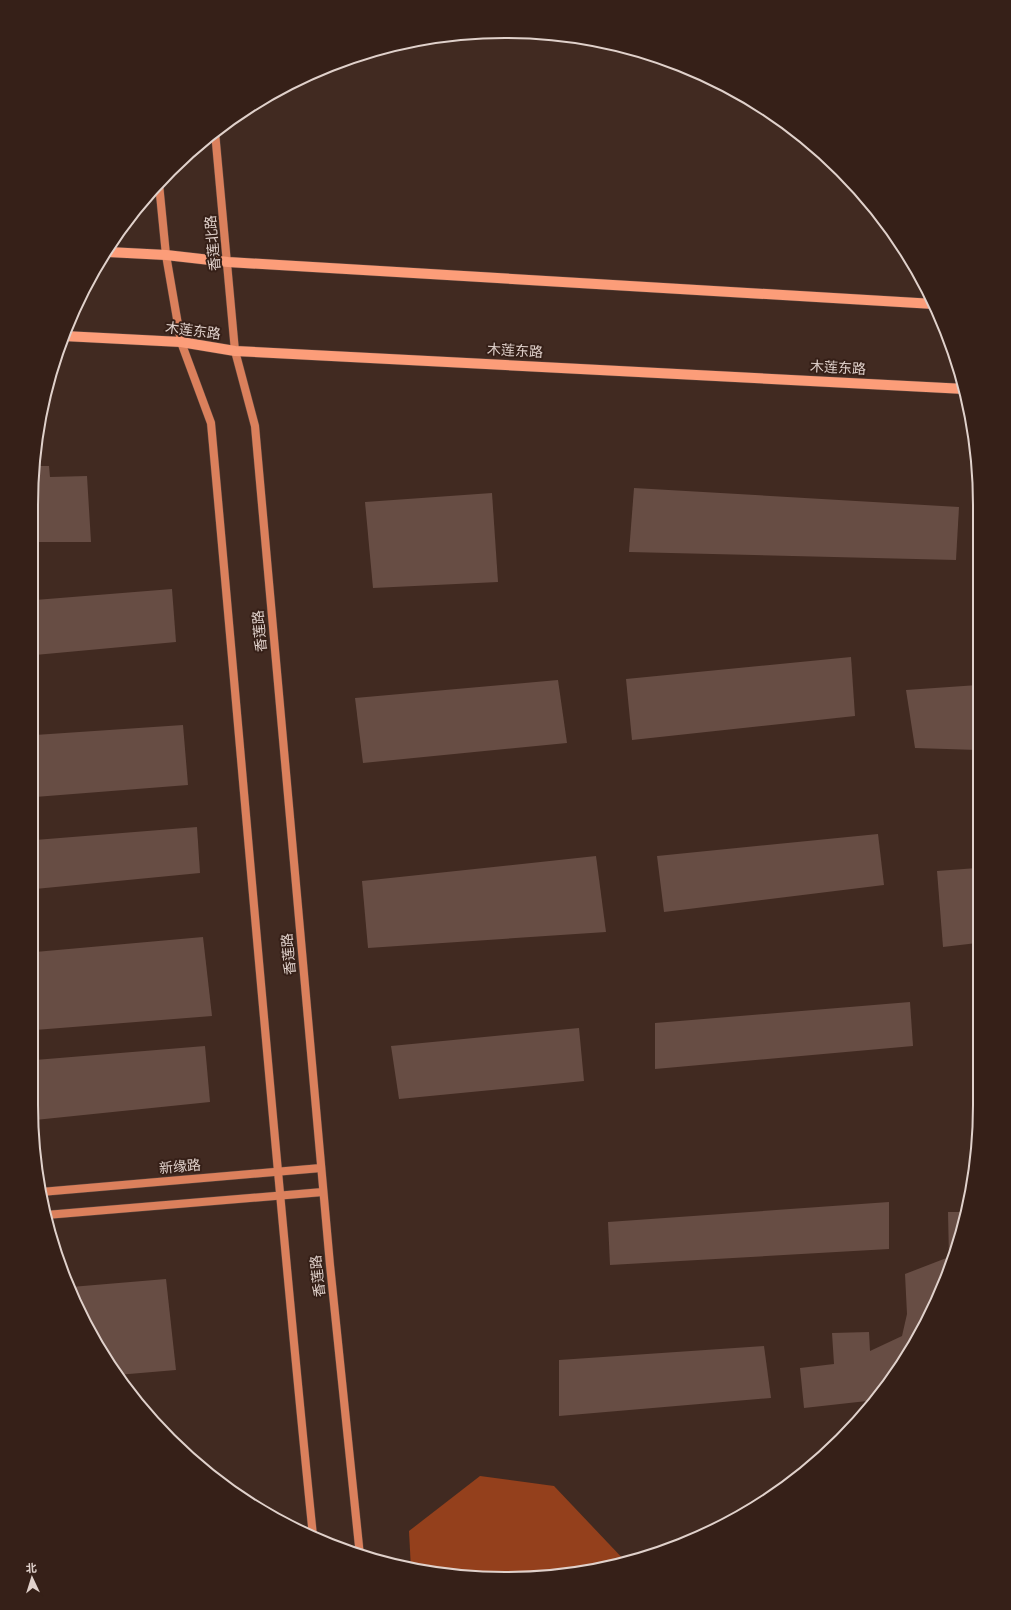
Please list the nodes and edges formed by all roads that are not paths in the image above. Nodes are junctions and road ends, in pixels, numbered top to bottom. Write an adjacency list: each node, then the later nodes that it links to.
1 (216, 139): 5 (main road, 香莲北路)
2 (160, 191): 4 (main road)
3 (113, 252): 4 (main road)
4 (166, 255): 5 (main road); 8 (main road)
5 (228, 262): 6 (main road); 9 (main road, 香莲北路)
6 (927, 304)
7 (70, 336): 8 (main road, 木莲东路)
8 (181, 342): 9 (main road, 木莲东路); 12 (main road)
9 (235, 351): 10 (main road, 木莲东路); 11 (main road, 香莲路)
10 (958, 389)
11 (321, 1168): 12 (main road, 新缘路); 14 (main road, 香莲路)
12 (278, 1172): 13 (main road, 新缘路); 15 (main road)
13 (46, 1192)
14 (323, 1192): 15 (main road); 18 (main road, 香莲路)
15 (280, 1196): 16 (main road); 17 (main road)
16 (51, 1215)
17 (311, 1529)
18 (359, 1548)

